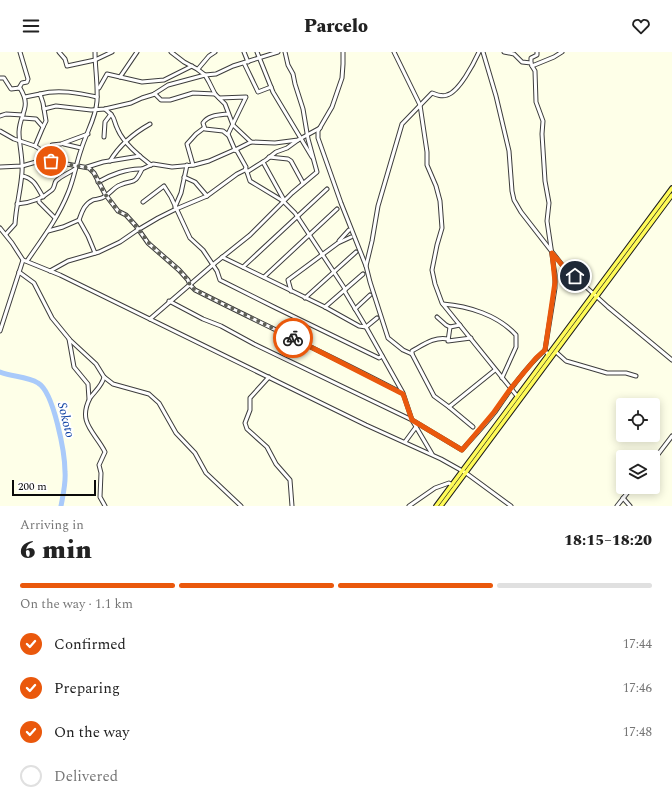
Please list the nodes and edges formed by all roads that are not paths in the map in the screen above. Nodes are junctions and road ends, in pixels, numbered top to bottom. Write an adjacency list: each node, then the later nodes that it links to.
1 (20, 52): 30 (street)
2 (59, 52): 21 (street)
3 (95, 52): 21 (street)
4 (112, 52): 21 (street)
5 (137, 52): 27 (street)
6 (172, 52): 24 (street)
7 (215, 52): 25 (street)
8 (244, 52): 22 (street)
9 (257, 52): 20 (street)
10 (278, 52): 19 (street)
11 (285, 52): 54 (street)
12 (343, 52): 50 (street)
13 (394, 52): 38 (street)
14 (479, 52): 38 (street)
15 (483, 52): 109 (street)
16 (504, 52): 23 (street)
17 (537, 52): 23 (street)
18 (562, 52): 23 (street)
19 (269, 53): 20 (street)
20 (260, 58): 22 (street); 29 (street)
21 (95, 60): 31 (street)
22 (246, 63): 26 (street); 29 (street)
23 (532, 65): 109 (street)
24 (192, 66): 25 (street); 27 (street)
25 (198, 69): 26 (street)
26 (205, 76): 33 (street); 34 (street)
27 (120, 77): 31 (street)
28 (0, 78): 30 (street)
29 (271, 87): 56 (street)
30 (19, 88): 35 (street)
31 (98, 90): 36 (street)
32 (40, 94): 35 (street); 36 (street); 39 (street)
33 (154, 94): 34 (street); 41 (street)
34 (215, 94): 37 (street)
35 (25, 97): 45 (street)
36 (97, 97): 40 (street)
37 (218, 98): 43 (street); 47 (street)
38 (420, 105): 114 (street); 129 (street)
39 (44, 109): 40 (street); 48 (street)
40 (96, 109): 41 (street); 52 (street)
41 (105, 109): 42 (street)
42 (111, 114): 55 (street); 58 (street)
43 (228, 114): 47 (street); 49 (street)
44 (0, 116): 45 (street)
45 (23, 116): 48 (street); 57 (street)
46 (150, 124): 58 (street)
47 (232, 124): 53 (street); 59 (street)
48 (43, 127): 61 (street)
49 (204, 128): 53 (street); 73 (street)
50 (320, 128): 54 (street); 114 (street)
51 (0, 131): 57 (street)
52 (88, 134): 60 (street); 62 (street)
53 (228, 135): 63 (street)
54 (307, 135): 56 (street); 68 (street)
55 (104, 137)
56 (299, 139): 59 (street); 66 (street); 68 (street)
57 (20, 141): 61 (street); 74 (street)
58 (127, 141): 65 (street); 69 (street)
59 (251, 142): 63 (street)
60 (62, 143): 62 (street); 64 (street)
61 (35, 146): 64 (street)
62 (81, 148): 76 (street)
63 (235, 150): 73 (street); 79 (street)
64 (49, 154): 67 (street)
65 (140, 156): 69 (street); 71 (street)
66 (269, 157): 70 (street); 83 (street)
67 (58, 160): 74 (street); 76 (street)
68 (314, 160): 83 (street)
69 (110, 161): 77 (street)
70 (262, 162): 79 (street); 91 (street)
71 (151, 165): 72 (street); 78 (street)
72 (187, 165): 73 (street); 81 (street)
73 (193, 165)
74 (22, 166): 75 (street); 80 (street)
75 (0, 167)
76 (76, 168): 77 (street); 89 (street); 97 (street)
77 (87, 168): 82 (street)
78 (142, 169): 82 (street); 86 (street)
79 (246, 170): 88 (street); 91 (street)
80 (22, 176): 89 (street); 93 (street)
81 (184, 177): 88 (street); 94 (street)
82 (98, 182): 86 (street)
83 (303, 184): 91 (street)
84 (672, 188): 124 (main road)
85 (327, 189): 96 (street)
86 (106, 195): 98 (street); 100 (street)
87 (672, 195): 126 (main road)
88 (207, 196): 94 (street)
89 (42, 197): 90 (street)
90 (39, 200): 93 (street); 97 (street)
91 (284, 201): 96 (street); 111 (street)
92 (143, 202): 94 (street)
93 (17, 204): 103 (street)
94 (175, 208): 100 (street); 113 (street)
95 (336, 209): 104 (street)
96 (297, 216): 104 (street); 115 (street)
97 (55, 218): 101 (street)
98 (79, 220): 101 (street); 108 (street)
99 (0, 228): 103 (street)
100 (139, 229): 108 (street); 121 (street)
101 (48, 230): 112 (street)
102 (349, 230): 106 (street)
103 (6, 234): 112 (street)
104 (308, 235): 110 (street); 120 (street)
105 (351, 237): 106 (street)
106 (338, 242): 110 (street)
107 (356, 252): 118 (street)
108 (94, 253): 116 (street)
109 (552, 253): 124 (street); 142 (street)
110 (322, 254): 118 (street); 123 (street)
111 (222, 257): 113 (street); 115 (street)
112 (25, 261): 116 (street); 117 (street)
113 (213, 265): 121 (street); 147 (street)
114 (366, 266): 144 (street)
115 (243, 267): 120 (street)
116 (50, 270): 134 (street)
117 (19, 272): 138 (street); 140 (street)
118 (334, 272): 122 (street); 127 (street)
119 (363, 274): 122 (street)
120 (264, 277): 123 (street)
121 (190, 285): 128 (street); 155 (street)
122 (345, 289): 130 (street); 131 (street)
123 (291, 291): 127 (street)
124 (593, 293): 126 (street); 146 (main road)
125 (370, 295): 131 (street)
126 (597, 297): 143 (main road); 148 (street)
127 (305, 298): 130 (street)
128 (169, 301): 134 (street); 159 (street)
129 (443, 304): 135 (street); 153 (street)
130 (325, 307): 136 (street)
131 (356, 310): 136 (street)
132 (437, 317): 137 (street)
133 (377, 318): 136 (street)
134 (150, 319): 152 (street)
135 (460, 325): 137 (street); 139 (street)
136 (366, 327): 147 (street)
137 (450, 327): 141 (street)
138 (0, 331)
139 (471, 338): 141 (street); 149 (street)
140 (69, 339): 151 (street); 157 (street)
141 (448, 339): 144 (street)
142 (545, 350): 146 (street); 154 (street)
143 (556, 352): 150 (street); 166 (main road)
144 (412, 354): 158 (street)
145 (672, 354): 148 (street)
146 (548, 355): 156 (main road)
147 (382, 356): 155 (street)
148 (671, 359)
149 (495, 370): 153 (street); 158 (street)
150 (636, 376)
151 (104, 377): 157 (street); 171 (street)
152 (269, 377): 163 (street); 172 (street)
153 (502, 378): 154 (street)
154 (511, 388): 156 (street); 159 (street)
155 (403, 394): 159 (street)
156 (517, 396): 166 (main road)
157 (89, 401): 170 (street)
158 (449, 407): 161 (street)
159 (412, 420): 160 (street)
160 (416, 427): 163 (street); 165 (street)
161 (473, 427)
162 (672, 436): 164 (street)
163 (405, 442): 165 (street)
164 (660, 452)
165 (432, 454): 166 (street)
166 (464, 472): 167 (main road); 176 (street)
167 (453, 486): 173 (street); 174 (main road); 175 (main road)
168 (626, 494): 169 (street)
169 (623, 498): 177 (street); 178 (street)
170 (105, 506)
171 (242, 506)
172 (292, 506)
173 (409, 506)
174 (436, 506)
175 (441, 506)
176 (511, 506)
177 (617, 506)
178 (630, 506)

